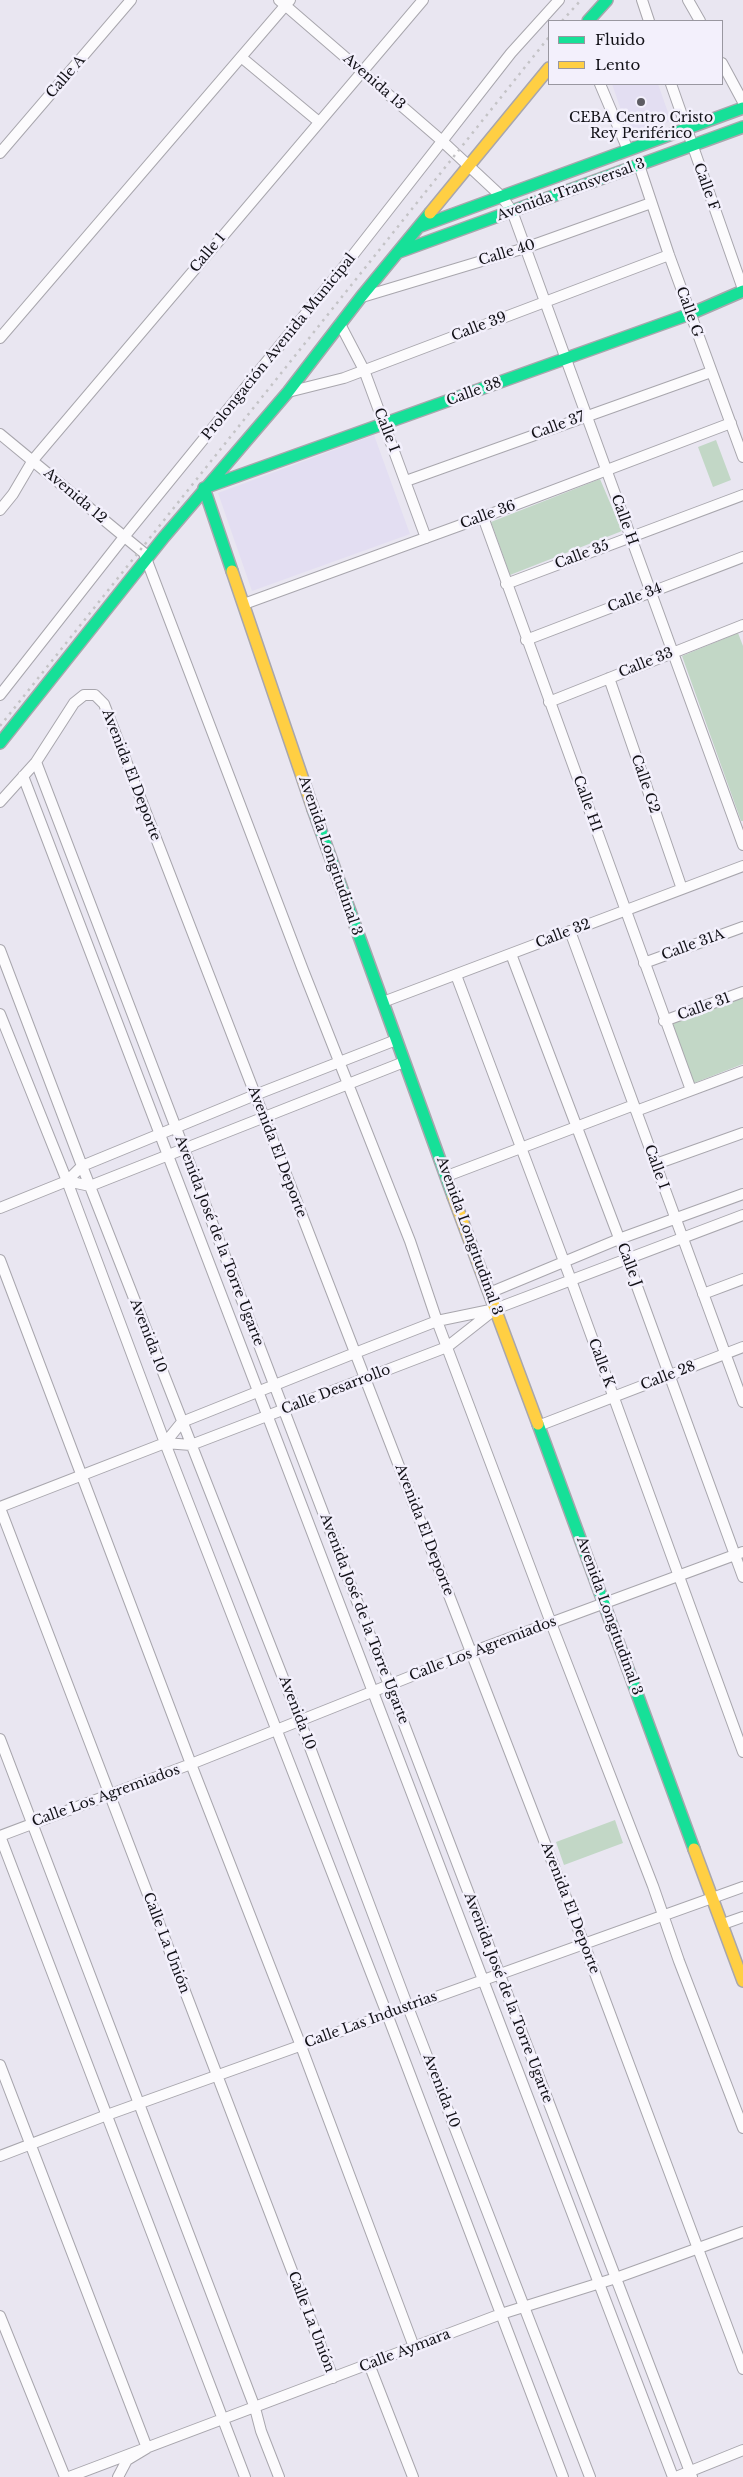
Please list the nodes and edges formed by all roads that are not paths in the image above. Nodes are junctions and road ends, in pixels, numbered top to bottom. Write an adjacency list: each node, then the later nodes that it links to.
1 (131, 0): 25 (street, Calle A)
2 (423, 0): 14 (street, Calle 1)
3 (559, 0): 22 (street, Prolongación Avenida Municipal)
4 (607, 0): 8 (street)
5 (642, 0): 9 (street)
6 (688, 0): 10 (street)
7 (284, 2): 11 (street); 14 (street, Avenida 13)
8 (589, 20)
9 (649, 20)
10 (699, 20)
11 (241, 57): 19 (street); 40 (street)
12 (723, 65): 17 (street)
13 (548, 69): 27 (street)
14 (362, 71): 19 (street, Calle 1); 22 (street, Avenida 13)
15 (600, 85): 24 (street)
16 (670, 85): 21 (street, Calle F)
17 (743, 102)
18 (743, 108): 21 (street, Avenida Transversal 3)
19 (319, 122): 50 (street, Calle 1)
20 (743, 127): 23 (street, Avenida Transversal 3)
21 (686, 129): 23 (street, Calle F); 24 (street, Avenida Transversal 3)
22 (441, 140): 27 (street, Avenida 13); 57 (street, Prolongación Avenida Municipal)
23 (692, 146): 26 (street, Avenida Transversal 3); 35 (street, Calle F)
24 (628, 150): 28 (street, Avenida Transversal 3)
25 (0, 153)
26 (639, 165): 29 (street, Calle G); 30 (street, Avenida Transversal 3)
27 (468, 166): 28 (street, Avenida 13); 31 (street)
28 (502, 196): 30 (street, Calle H); 31 (street, Avenida Transversal 3)
29 (651, 203): 32 (street, Calle 40); 34 (street, Calle G)
30 (512, 212): 32 (street, Calle H); 33 (street, Avenida Transversal 3)
31 (421, 226): 33 (street)
32 (525, 248): 36 (street, Calle 40); 37 (street, Calle H)
33 (398, 253): 36 (street)
34 (669, 255): 37 (street, Calle 39); 38 (street, Calle G)
35 (743, 290): 38 (street, Calle 38)
36 (361, 297): 39 (street)
37 (545, 302): 41 (street, Calle H); 42 (street, Calle 39)
38 (690, 314): 41 (street, Calle 38); 43 (street, Calle G)
39 (340, 324): 42 (street, Calle I); 44 (street)
40 (0, 338)
41 (565, 358): 45 (street, Calle H); 47 (street, Calle 38)
42 (364, 370): 44 (street, Calle 39); 47 (street, Calle I)
43 (711, 372): 45 (street, Calle 37); 46 (street, Calle G)
44 (288, 392): 53 (street)
45 (586, 416): 51 (street, Calle H); 52 (street, Calle 37)
46 (731, 424): 49 (street, Calle G); 51 (street, Calle 36)
47 (385, 425): 52 (street, Calle I); 53 (street, Calle 38)
48 (0, 434): 50 (street, Avenida 12)
49 (743, 457)
50 (33, 460): 55 (street, Calle 1); 57 (street, Avenida 12)
51 (606, 470): 56 (street, Calle 36); 58 (street, Calle H)
52 (406, 481): 59 (street, Calle I)
53 (204, 488): 61 (street); 64 (street, Avenida Longitudinal 3)
54 (743, 495): 58 (street, Calle 35)
55 (0, 510)
56 (483, 518): 59 (street, Calle 36); 62 (street, Calle H1)
57 (124, 536): 61 (street, Avenida 12); 69 (street, Prolongación Avenida Municipal)
58 (630, 537): 62 (street, Calle 35); 63 (street, Calle H)
59 (426, 538): 64 (street, Calle 36)
60 (743, 557): 63 (street, Calle 34)
61 (146, 561): 71 (street); 90 (street, Avenida 12)
62 (506, 584): 66 (street, Calle H1)
63 (651, 592): 66 (street, Calle 34); 67 (street, Calle H)
64 (244, 604): 86 (street, Avenida Longitudinal 3)
65 (743, 626): 67 (street, Calle 33)
66 (526, 640): 70 (street, Calle H1)
67 (673, 652): 68 (street, Calle 33); 75 (street, Calle H)
68 (609, 678): 70 (street, Calle 33); 77 (street, Calle G2)
69 (0, 695)
70 (549, 702): 78 (street, Calle H1)
71 (0, 743)
72 (36, 762): 73 (street); 95 (street, Avenida El Deporte); 98 (street, Avenida José de la Torre Ugarte)
73 (23, 776): 74 (street); 101 (street, Avenida José de la Torre Ugarte)
74 (0, 802)
75 (743, 845)
76 (743, 866): 77 (street, Calle 32)
77 (682, 889): 78 (street, Calle 32)
78 (626, 910): 80 (street, Calle 32); 83 (street, Calle H1)
79 (743, 927): 83 (street, Calle 31A)
80 (570, 931): 82 (street, Calle 32); 96 (street, Calle I)
81 (0, 950): 106 (street, Avenida 10)
82 (511, 954): 84 (street, Calle 32); 99 (street, Calle J)
83 (644, 963): 88 (street, Calle H1)
84 (456, 975): 86 (street, Calle 32); 102 (street, Calle K)
85 (743, 992): 88 (street, Calle 31)
86 (383, 1002): 89 (street, Avenida Longitudinal 3)
87 (0, 1014): 108 (street, Avenida 10)
88 (664, 1021): 94 (street, Calle H1)
89 (396, 1040): 90 (street); 91 (street, Avenida Longitudinal 3)
90 (338, 1062): 93 (street, Avenida 12); 95 (street)
91 (404, 1062): 93 (street); 107 (street, Avenida Longitudinal 3)
92 (743, 1070): 94 (street)
93 (347, 1084): 97 (street); 124 (street, Avenida 12)
94 (691, 1090): 96 (street)
95 (255, 1094): 97 (street, Avenida El Deporte); 98 (street)
96 (635, 1108): 99 (street); 105 (street, Calle I)
97 (264, 1117): 103 (street); 127 (street, Avenida El Deporte)
98 (175, 1127): 101 (street); 103 (street, Avenida José de la Torre Ugarte)
99 (577, 1127): 102 (street); 115 (street, Calle J)
100 (743, 1132): 105 (street)
101 (159, 1134): 104 (street, Avenida José de la Torre Ugarte); 106 (street)
102 (521, 1148): 107 (street); 118 (street, Calle K)
103 (184, 1150): 104 (street); 131 (street, Avenida José de la Torre Ugarte)
104 (167, 1156): 109 (street); 132 (street, Avenida José de la Torre Ugarte)
105 (656, 1164): 113 (street, Calle I)
106 (82, 1166): 108 (street); 109 (street, Avenida 10)
107 (447, 1176): 121 (street, Avenida Longitudinal 3)
108 (67, 1181): 109 (street); 111 (street); 139 (street, Avenida 10)
109 (90, 1186): 137 (street, Avenida 10)
110 (743, 1194): 113 (street)
111 (0, 1208)
112 (743, 1215): 114 (street, Calle Desarrollo)
113 (676, 1219): 114 (street, Calle I); 115 (street)
114 (682, 1238): 116 (street, Calle Desarrollo); 122 (street, Calle I)
115 (619, 1239): 116 (street, Calle J); 118 (street)
116 (627, 1259): 120 (street, Calle Desarrollo); 129 (street, Calle J)
117 (0, 1260): 141 (street)
118 (564, 1263): 120 (street, Calle K); 121 (street)
119 (743, 1279): 122 (street)
120 (571, 1280): 123 (street, Calle Desarrollo); 133 (street, Calle K)
121 (489, 1293): 123 (street, Avenida Longitudinal 3)
122 (703, 1294): 128 (street, Calle I)
123 (495, 1309): 124 (street, Calle Desarrollo); 125 (street, Calle Desarrollo); 138 (street, Avenida Longitudinal 3)
124 (437, 1321): 125 (street, Avenida 12); 127 (street, Calle Desarrollo)
125 (447, 1347): 130 (street, Calle Desarrollo); 147 (street, Avenida 12)
126 (743, 1347): 128 (street, Calle 28)
127 (355, 1353): 130 (street, Avenida El Deporte); 131 (street, Calle Desarrollo)
128 (726, 1354): 129 (street, Calle 28); 134 (street, Calle I)
129 (670, 1376): 133 (street, Calle 28); 143 (street, Calle J)
130 (365, 1379): 135 (street, Calle Desarrollo); 148 (street, Avenida El Deporte)
131 (275, 1385): 132 (street, Calle Desarrollo); 135 (street, Avenida José de la Torre Ugarte)
132 (259, 1392): 136 (street, Avenida José de la Torre Ugarte); 137 (street, Calle Desarrollo)
133 (614, 1397): 138 (street, Calle 28); 144 (street, Calle K)
134 (743, 1402)
135 (284, 1410): 136 (street, Calle Desarrollo); 149 (street, Avenida José de la Torre Ugarte)
136 (268, 1416): 140 (street, Calle Desarrollo); 150 (street, Avenida José de la Torre Ugarte)
137 (182, 1422): 139 (street, Calle Desarrollo); 140 (street, Avenida 10)
138 (538, 1426): 146 (street, Avenida Longitudinal 3)
139 (165, 1443): 140 (street, Calle Desarrollo); 141 (street, Calle Desarrollo); 152 (street, Avenida 10)
140 (191, 1445): 151 (street, Avenida 10)
141 (82, 1475): 142 (street, Calle Desarrollo); 155 (street)
142 (0, 1508): 156 (street, Calle La Unión)
143 (739, 1553): 144 (street, Calle Los Agremiados); 145 (street, Calle J)
144 (680, 1575): 146 (street, Calle Los Agremiados); 154 (street, Calle K)
145 (743, 1577)
146 (604, 1603): 147 (street, Calle Los Agremiados); 160 (street, Avenida Longitudinal 3)
147 (551, 1623): 148 (street, Calle Los Agremiados); 161 (street, Avenida 12)
148 (472, 1652): 149 (street, Calle Los Agremiados); 164 (street, Avenida El Deporte)
149 (388, 1685): 150 (street, Calle Los Agremiados); 165 (street, Avenida José de la Torre Ugarte)
150 (372, 1692): 151 (street, Calle Los Agremiados); 166 (street, Avenida José de la Torre Ugarte)
151 (300, 1721): 152 (street, Calle Los Agremiados); 168 (street, Avenida 10)
152 (277, 1731): 155 (street, Calle Los Agremiados); 169 (street, Avenida 10)
153 (0, 1739): 157 (street)
154 (743, 1752)
155 (191, 1764): 156 (street, Calle Los Agremiados); 170 (street)
156 (109, 1795): 157 (street, Calle Los Agremiados); 172 (street, Calle La Unión)
157 (31, 1824): 158 (street, Calle Los Agremiados); 173 (street)
158 (0, 1836): 174 (street)
159 (743, 1887): 160 (street, Calle Las Industrias)
160 (713, 1898): 161 (street, Calle Las Industrias); 163 (street, Avenida Longitudinal 3)
161 (664, 1915): 164 (street, Calle Las Industrias); 175 (street, Avenida 12)
162 (743, 1917): 163 (street)
163 (723, 1924): 167 (street, Avenida Longitudinal 3)
164 (584, 1944): 165 (street, Calle Las Industrias); 179 (street, Avenida El Deporte)
165 (500, 1974): 166 (street, Calle Las Industrias); 180 (street, Avenida José de la Torre Ugarte)
166 (483, 1980): 168 (street, Calle Las Industrias); 181 (street, Avenida José de la Torre Ugarte)
167 (743, 1981)
168 (408, 2007): 169 (street, Calle Las Industrias); 182 (street, Avenida 10)
169 (387, 2014): 170 (street, Calle Las Industrias); 183 (street, Avenida 10)
170 (301, 2046): 172 (street, Calle Las Industrias); 185 (street)
171 (0, 2065): 176 (street)
172 (217, 2076): 173 (street, Calle Las Industrias); 188 (street, Calle La Unión)
173 (139, 2104): 174 (street, Calle Las Industrias); 189 (street)
174 (106, 2116): 176 (street, Calle Las Industrias); 190 (street)
175 (743, 2128)
176 (30, 2144): 177 (street, Calle Las Industrias); 191 (street)
177 (0, 2156)
178 (743, 2232): 179 (street, Calle Aymara)
179 (698, 2250): 180 (street, Calle Aymara); 187 (street, Avenida El Deporte)
180 (616, 2278): 181 (street, Calle Aymara); 193 (street, Avenida José de la Torre Ugarte)
181 (598, 2284): 182 (street, Calle Aymara); 202 (street, Avenida José de la Torre Ugarte)
182 (525, 2307): 183 (street, Calle Aymara); 201 (street, Avenida 10)
183 (501, 2314): 185 (street, Calle Aymara); 200 (street, Avenida 10)
184 (0, 2316): 194 (street)
185 (414, 2347): 186 (street, Calle Aymara)
186 (369, 2364): 188 (street, Calle Aymara); 199 (street)
187 (743, 2369)
188 (333, 2378): 189 (street, Calle Aymara)
189 (255, 2408): 190 (street, Calle Aymara); 198 (street)
190 (222, 2421): 191 (street, Calle Aymara); 197 (street)
191 (147, 2448): 195 (street, Calle Aymara); 196 (street)
192 (743, 2450): 193 (street)
193 (691, 2474): 202 (street)
194 (64, 2477)
195 (69, 2477)
196 (118, 2477)
197 (245, 2477)
198 (279, 2477)
199 (413, 2477)
200 (563, 2477)
201 (590, 2477)
202 (674, 2477)

